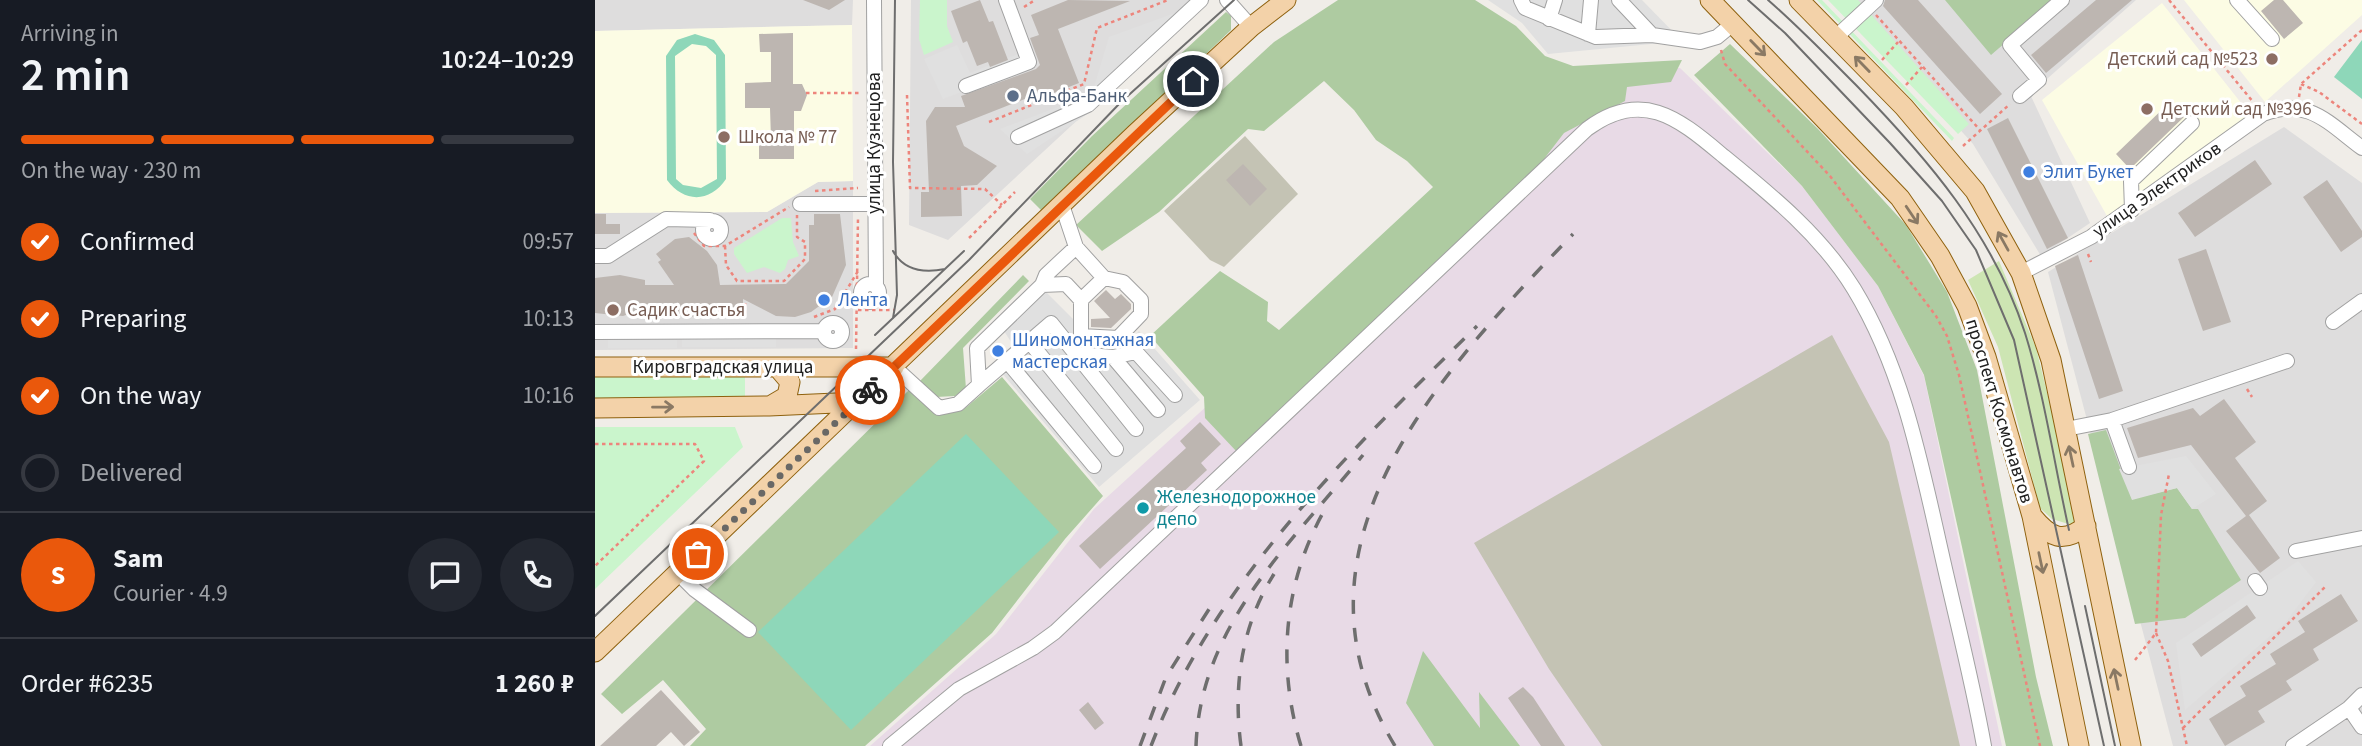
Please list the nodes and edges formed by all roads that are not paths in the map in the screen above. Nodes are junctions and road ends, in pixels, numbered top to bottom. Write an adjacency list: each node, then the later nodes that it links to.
1 (874, 0): 28 (street, улица Кузнецова)
2 (1006, 0): 22 (street)
3 (1201, 0): 25 (street)
4 (1227, 0): 17 (street)
5 (1286, 0): 17 (main road)
6 (1521, 0): 15 (street)
7 (1555, 0): 15 (street)
8 (1591, 0): 18 (street)
9 (1619, 0): 19 (street)
10 (1710, 0): 16 (main road, проспект Космонавтов)
11 (1799, 0): 20 (main road)
12 (2062, 0): 23 (street)
13 (2237, 0): 21 (street)
14 (1872, 3): 20 (street)
15 (1549, 19): 18 (street)
16 (1734, 23): 19 (street); 63 (main road, проспект Космонавтов, one-way to 63)
17 (1251, 27): 29 (main road)
18 (1588, 34): 19 (street)
19 (1652, 35)
20 (1836, 37): 34 (main road, one-way to 20)
21 (2272, 39)
22 (966, 86)
23 (2020, 96)
24 (2192, 123): 30 (street)
25 (1018, 137)
26 (2362, 148): 30 (street, улица Электриков)
27 (801, 203): 28 (street)
28 (873, 204): 37 (street, улица Кузнецова)
29 (1062, 205): 32 (street); 49 (main road)
30 (2132, 209): 34 (street, улица Электриков)
31 (710, 220): 33 (street)
32 (1076, 247): 35 (street); 36 (street)
33 (595, 256)
34 (2021, 273): 59 (main road)
35 (1104, 278): 38 (street); 38 (street)
36 (1042, 285): 38 (street); 51 (street)
37 (876, 286)
38 (1081, 300)
39 (2362, 301): 40 (street)
40 (2333, 322)
41 (823, 331): 42 (street)
42 (595, 332)
43 (1029, 341): 44 (street); 46 (street); 60 (street)
44 (1076, 354): 45 (street); 58 (street)
45 (1113, 357): 52 (street); 56 (street)
46 (1007, 361): 51 (street); 61 (street)
47 (2287, 361): 57 (street)
48 (595, 366): 50 (main road, Кировградская улица)
49 (894, 367): 50 (main road, Кировградская улица); 51 (street); 53 (main road)
50 (779, 369): 54 (main road)
51 (979, 385)
52 (1175, 394)
53 (858, 402): 54 (main road, Кировградская улица); 67 (main road)
54 (769, 407): 55 (main road, Кировградская улица, one-way to 54)
55 (595, 408)
56 (1158, 410)
57 (2112, 421): 59 (street); 62 (street)
58 (1136, 429)
59 (2066, 429): 64 (main road, one-way to 59)
60 (1116, 449)
61 (1094, 466)
62 (2129, 467)
63 (2032, 516): 64 (main road); 75 (main road, проспект Космонавтов, one-way to 75)
64 (2086, 526): 76 (main road, one-way to 64)
65 (2362, 538): 66 (street)
66 (2296, 551)
67 (678, 573): 68 (street); 69 (main road)
68 (749, 630)
69 (595, 652)
70 (2362, 695): 71 (street)
71 (2349, 708): 72 (street); 77 (street)
72 (2362, 727)
73 (890, 746): 74 (street)
74 (1984, 746)
75 (2079, 746)
76 (2131, 746)
77 (2293, 746)

